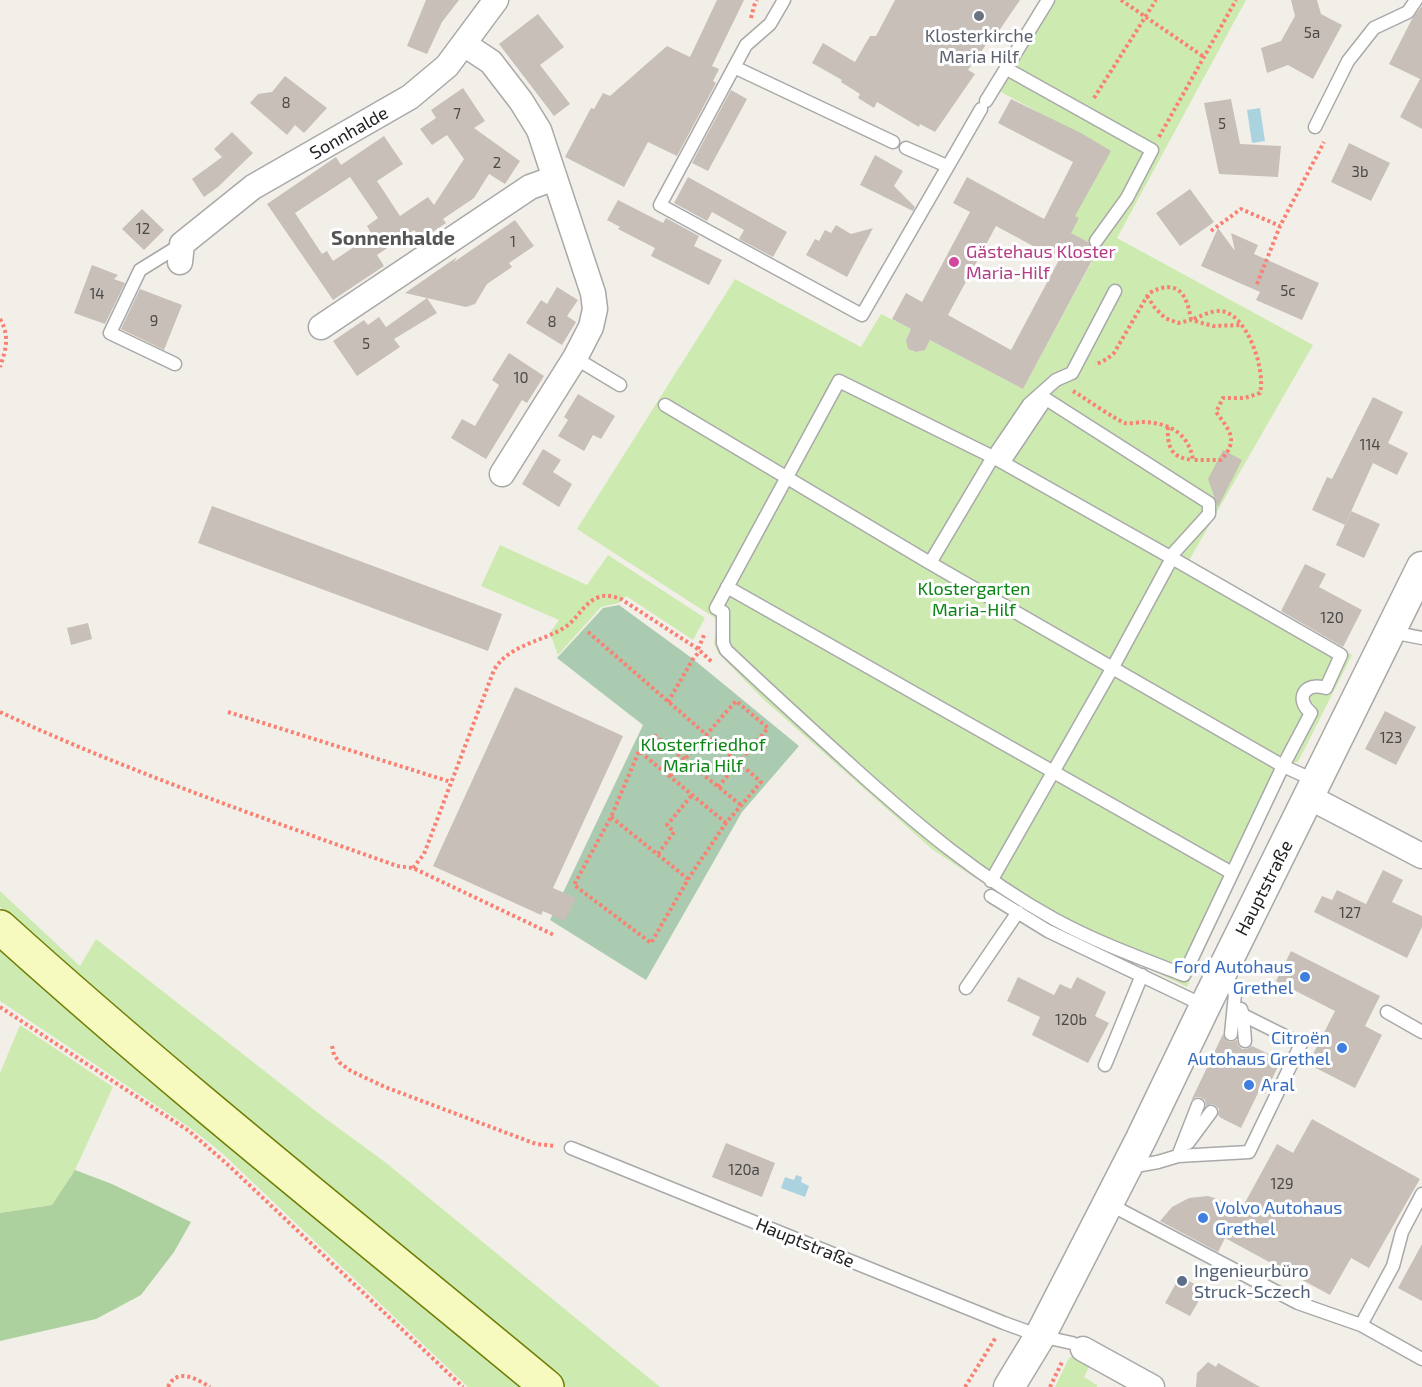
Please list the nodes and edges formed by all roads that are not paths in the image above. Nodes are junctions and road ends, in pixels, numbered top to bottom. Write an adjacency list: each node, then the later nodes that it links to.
1 (496, 0): 5 (street, Sonnhalde)
2 (784, 0): 6 (lane)
3 (1048, 0): 7 (lane)
4 (1416, 0): 8 (lane)
5 (464, 44): 12 (street); 14 (street, Sonnhalde)
6 (734, 67): 9 (lane); 11 (lane)
7 (1007, 69): 11 (lane); 13 (lane)
8 (1315, 128)
9 (893, 142)
10 (906, 148): 11 (lane)
11 (946, 166)
12 (555, 178): 16 (street); 17 (street)
13 (1096, 241)
14 (181, 253): 18 (lane, Sonnhalde)
15 (1115, 291): 21 (lane)
16 (321, 327)
17 (574, 358): 19 (lane); 22 (street)
18 (175, 364)
19 (620, 385)
20 (665, 405): 23 (lane)
21 (999, 459): 23 (lane); 24 (lane); 24 (lane); 25 (lane)
22 (502, 474)
23 (787, 477): 25 (lane); 27 (lane)
24 (1171, 557): 30 (lane); 31 (lane)
25 (930, 563): 30 (lane)
26 (1422, 567): 28 (street, Hauptstraße)
27 (727, 587): 32 (lane); 36 (lane)
28 (1390, 632): 29 (lane); 33 (street, Hauptstraße)
29 (1422, 638)
30 (1113, 667): 31 (lane); 32 (lane)
31 (1283, 766): 33 (lane); 35 (lane)
32 (1053, 771): 35 (lane); 36 (lane)
33 (1313, 789): 34 (street); 41 (street, Hauptstraße)
34 (1422, 856)
35 (1232, 873): 36 (lane)
36 (991, 881)
37 (991, 896): 38 (lane)
38 (1018, 912): 40 (lane); 42 (lane)
39 (0, 927): 61 (main road)
40 (1142, 975): 43 (lane); 49 (lane)
41 (1229, 982): 43 (street, Hauptstraße); 45 (lane); 47 (lane)
42 (966, 988)
43 (1204, 1006): 54 (street, Hauptstraße)
44 (1387, 1012): 46 (lane)
45 (1243, 1015): 48 (lane); 53 (lane)
46 (1422, 1032)
47 (1231, 1034)
48 (1245, 1041)
49 (1105, 1065)
50 (1198, 1105): 53 (lane)
51 (1211, 1112): 53 (lane)
52 (571, 1148): 58 (lane, Hauptstraße)
53 (1178, 1156): 54 (lane)
54 (1126, 1168): 56 (street, Hauptstraße)
55 (1422, 1194): 57 (lane)
56 (1108, 1203): 57 (lane); 58 (street, Hauptstraße)
57 (1361, 1325): 60 (lane)
58 (1040, 1336): 59 (lane); 62 (street, Hauptstraße)
59 (1078, 1346): 63 (street)
60 (1422, 1359)
61 (547, 1387)
62 (1008, 1387)
63 (1152, 1387)

